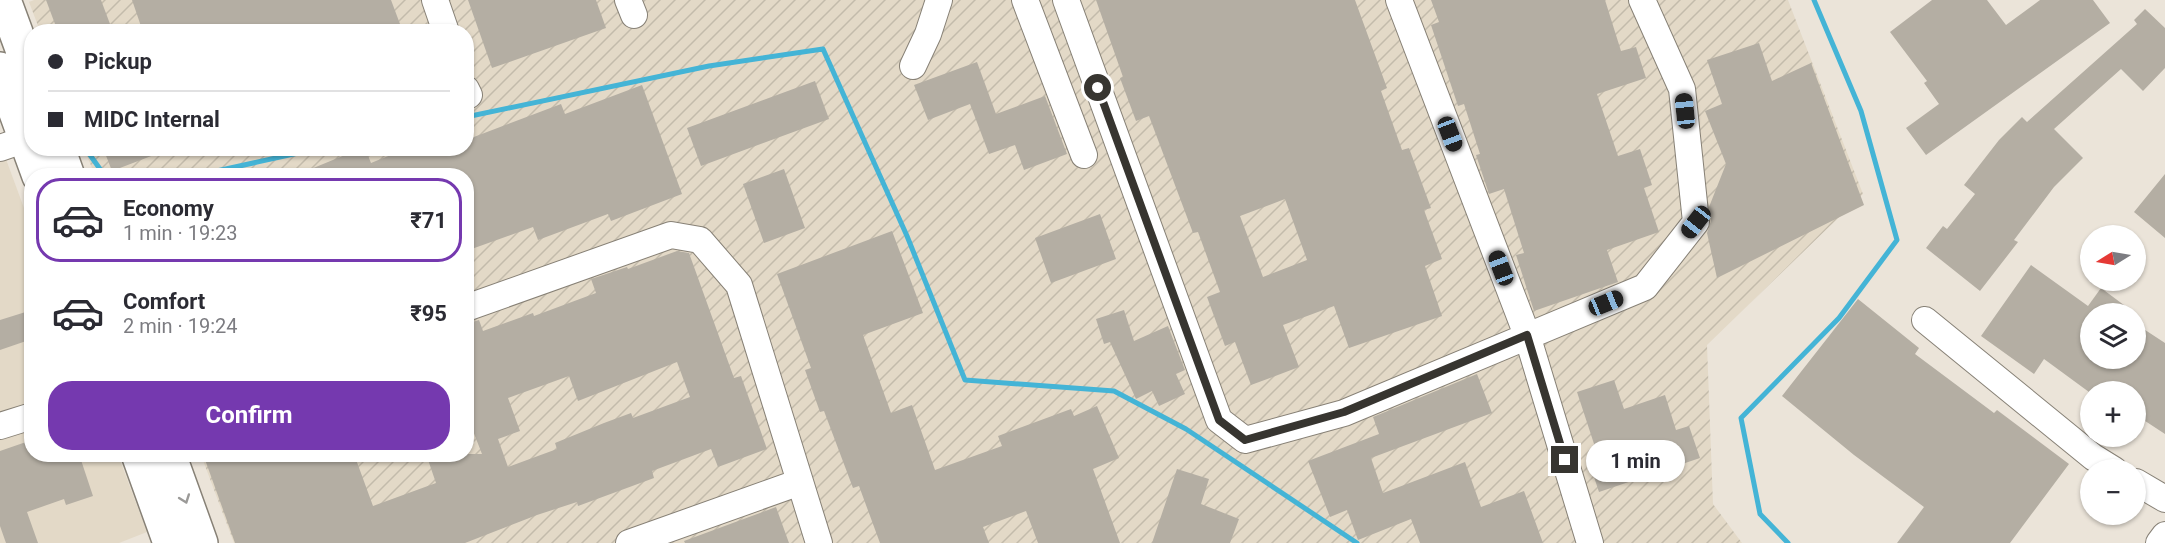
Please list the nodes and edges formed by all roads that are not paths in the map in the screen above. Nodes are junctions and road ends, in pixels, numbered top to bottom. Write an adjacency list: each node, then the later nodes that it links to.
1 (4, 0): 9 (main road)
2 (435, 0): 8 (street)
3 (939, 0): 10 (street)
4 (1025, 0): 13 (street)
5 (1066, 0): 16 (street)
6 (1399, 0): 16 (street)
7 (1642, 0): 16 (street)
8 (443, 24)
9 (24, 54)
10 (913, 66)
11 (0, 69): 12 (main road)
12 (19, 141)
13 (1084, 155)
14 (474, 305): 22 (street)
15 (1926, 320): 19 (street)
16 (1527, 335): 30 (street)
17 (24, 418): 18 (street)
18 (0, 426)
19 (2096, 459)
20 (141, 462): 26 (main road)
21 (172, 462): 27 (main road, one-way to 27)
22 (800, 482): 28 (street); 29 (street)
23 (2146, 488): 24 (street)
24 (2165, 499)
25 (2165, 535): 31 (street)
26 (170, 543)
27 (201, 543)
28 (629, 543)
29 (819, 543)
30 (1590, 543)
31 (2159, 543)

